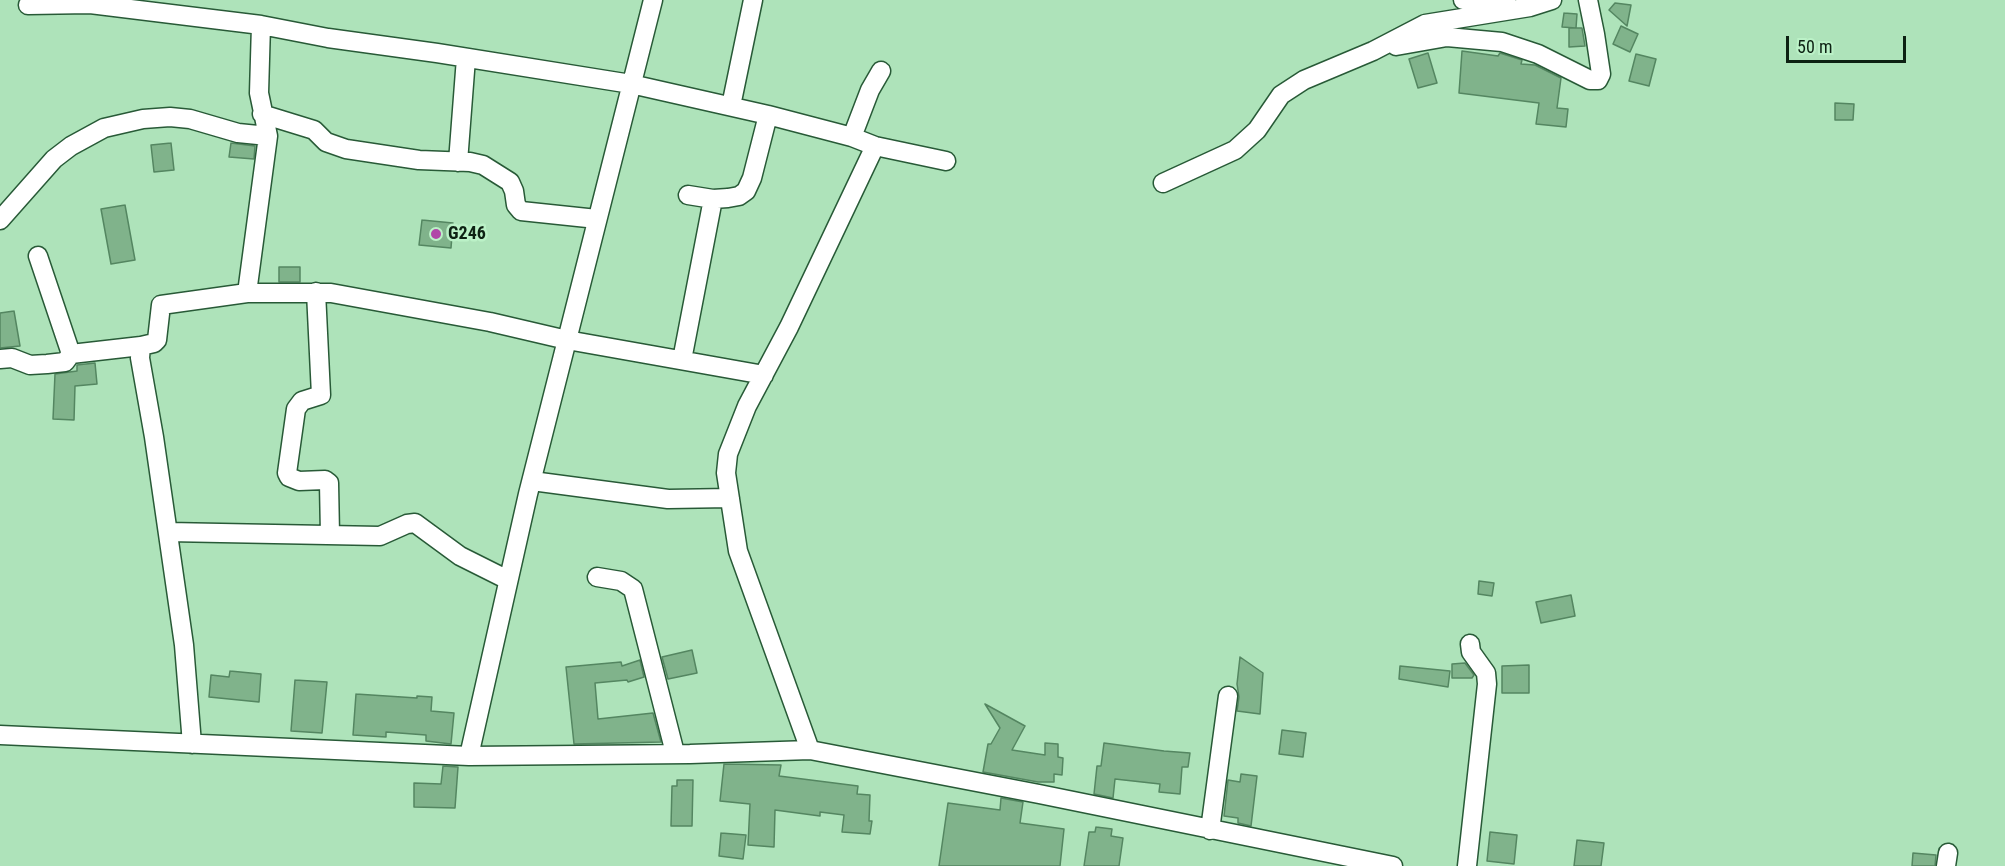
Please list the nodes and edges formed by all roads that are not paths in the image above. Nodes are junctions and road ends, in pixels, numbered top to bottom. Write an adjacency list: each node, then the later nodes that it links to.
1 (653, 0): 12 (street)
2 (753, 0): 13 (street)
3 (1463, 0): 7 (street)
4 (1552, 0): 7 (street)
5 (1588, 0): 9 (street)
6 (28, 4): 8 (street)
7 (1530, 7): 9 (street)
8 (261, 25): 10 (street); 14 (street)
9 (1373, 51): 21 (street)
10 (466, 58): 12 (street); 20 (street)
11 (881, 71): 17 (street)
12 (631, 84): 13 (street); 24 (street)
13 (731, 106): 15 (street)
14 (262, 114): 16 (street); 20 (street)
15 (768, 116): 17 (street); 23 (street)
16 (268, 136): 25 (street); 28 (street)
17 (852, 137): 18 (street)
18 (875, 146): 19 (street); 34 (street)
19 (946, 161)
20 (458, 162): 24 (street)
21 (1163, 183)
22 (688, 195): 23 (street)
23 (713, 199): 33 (street)
24 (597, 219): 29 (street)
25 (0, 220)
26 (38, 256): 31 (street)
27 (316, 292): 28 (street); 29 (street); 38 (street)
28 (247, 293): 30 (street)
29 (567, 340): 33 (street); 35 (street)
30 (141, 346): 31 (street); 37 (street)
31 (71, 354): 32 (street)
32 (0, 359)
33 (682, 360): 34 (street)
34 (764, 375): 36 (street)
35 (532, 481): 36 (street); 40 (street)
36 (730, 498): 45 (street)
37 (168, 532): 38 (street); 44 (street)
38 (330, 535): 40 (street)
39 (597, 577): 46 (street)
40 (508, 580): 47 (street)
41 (1470, 644): 50 (street)
42 (1228, 696): 48 (street)
43 (0, 735): 44 (street)
44 (192, 744): 47 (street)
45 (810, 750): 46 (street); 48 (street)
46 (675, 753): 47 (street)
47 (469, 756)
48 (1210, 830): 49 (street)
49 (1393, 866)
50 (1467, 866)

